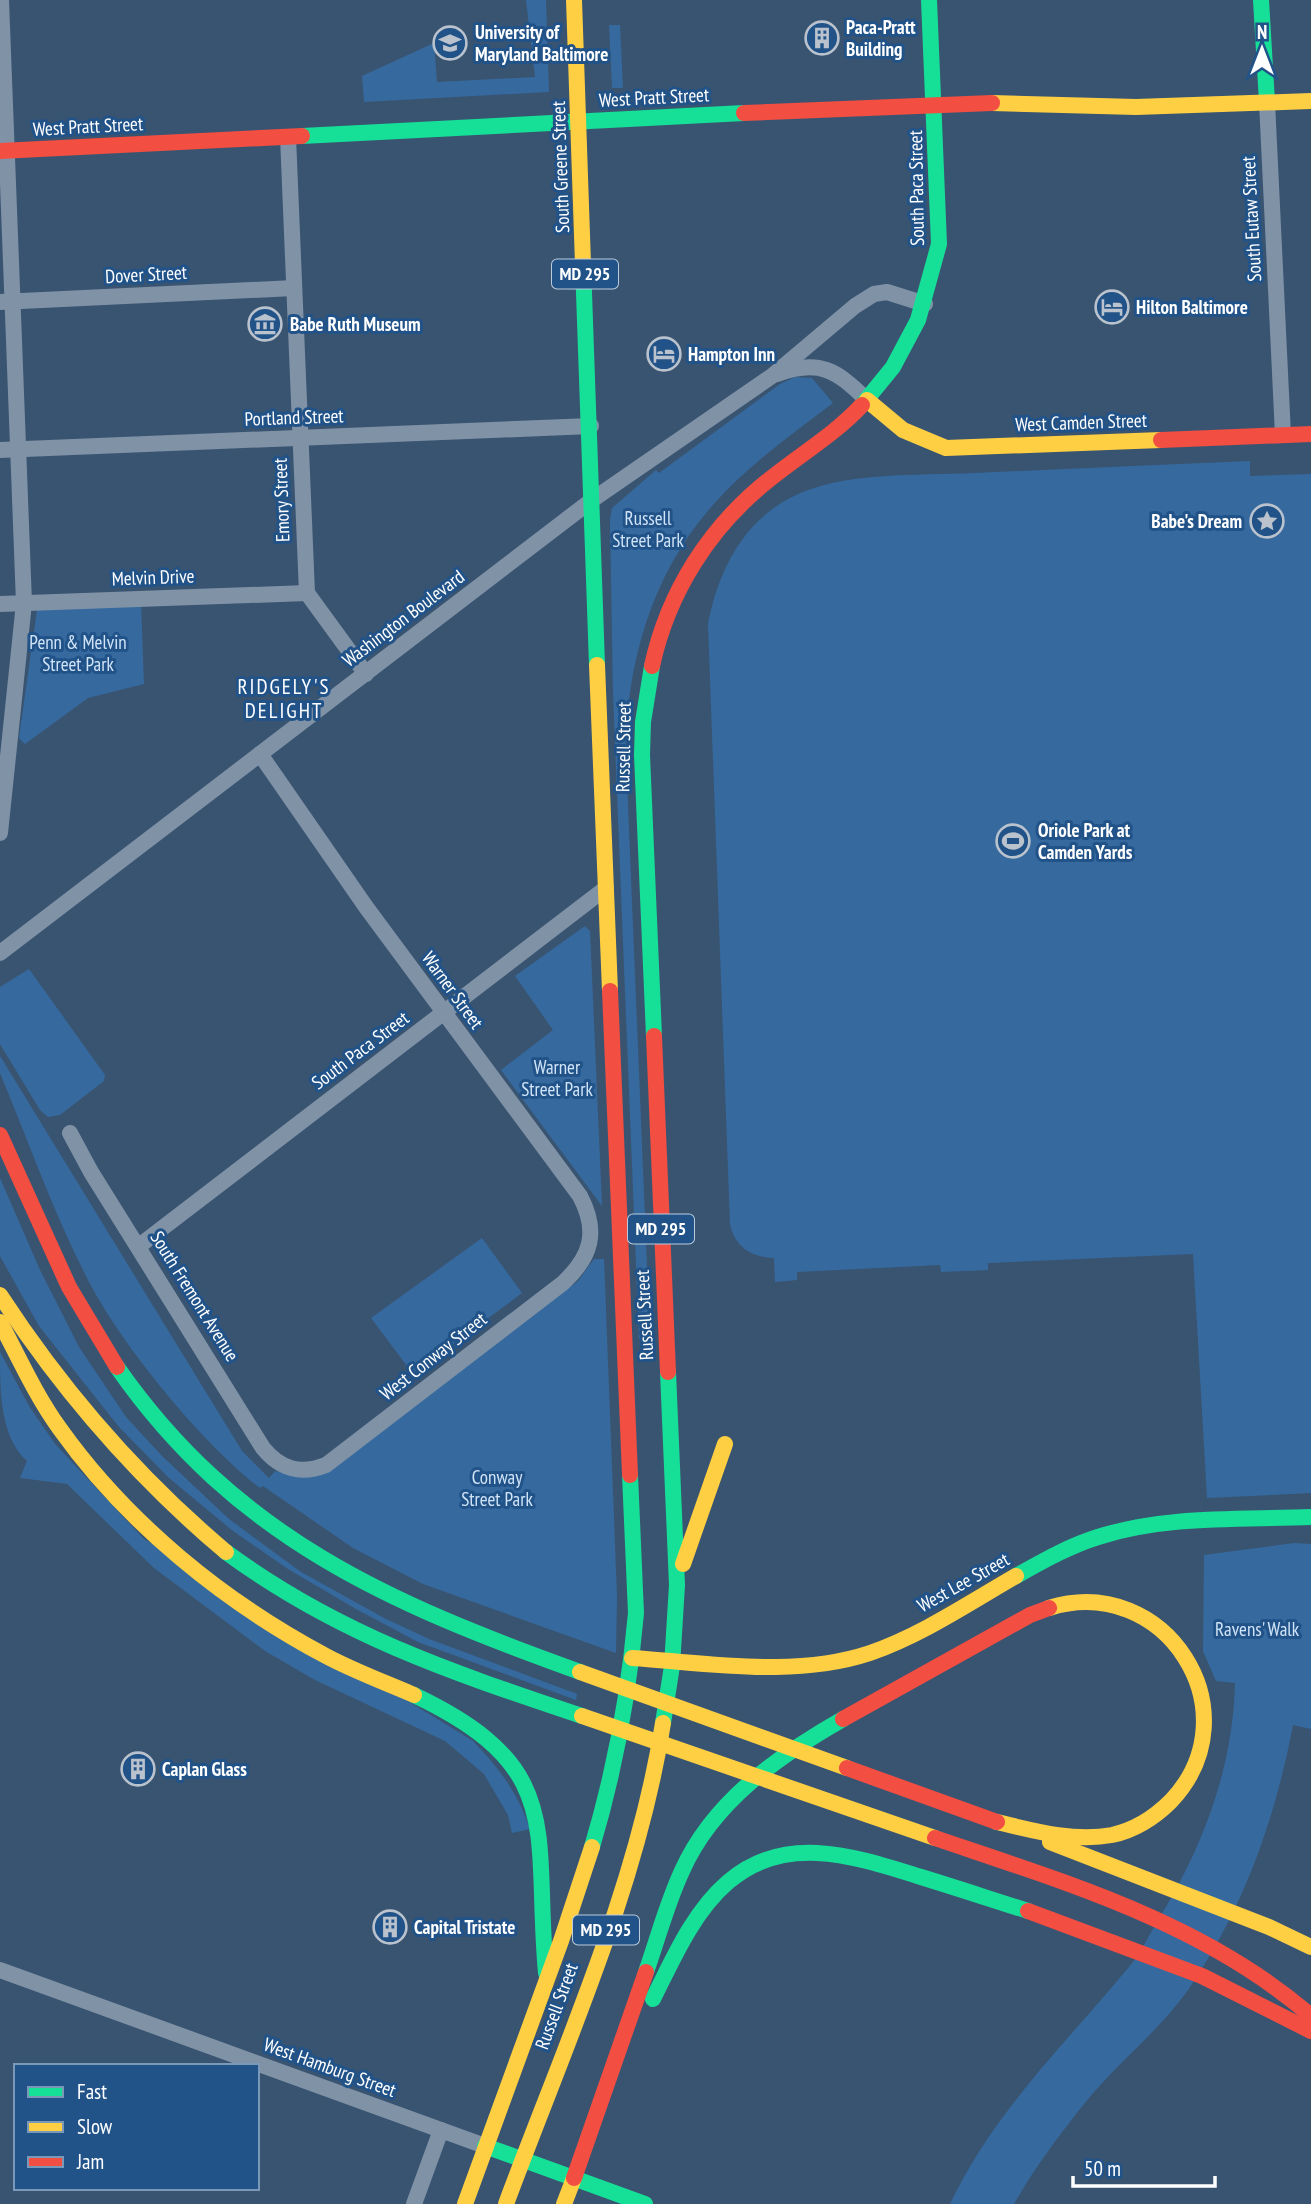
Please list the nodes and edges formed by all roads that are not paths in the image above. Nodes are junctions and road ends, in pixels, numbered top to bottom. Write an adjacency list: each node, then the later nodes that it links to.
1 (1, 0): 10 (street)
2 (574, 0): 8 (main road, South Greene Street / MD 295)
3 (929, 0): 7 (main road, South Paca Street / MD 295)
4 (1261, 0): 6 (main road, South Eutaw Street)
5 (1311, 100): 6 (main road, West Pratt Street)
6 (1267, 102): 7 (main road, West Pratt Street); 18 (street, South Eutaw Street)
7 (935, 103): 8 (main road, West Pratt Street); 13 (main road, South Paca Street / MD 295)
8 (579, 122): 9 (main road, West Pratt Street); 16 (main road, South Greene Street / MD 295)
9 (288, 137): 10 (main road, West Pratt Street); 11 (street, Emory Street)
10 (4, 151): 12 (street)
11 (294, 288): 12 (street, Dover Street); 19 (street, Emory Street)
12 (6, 302): 21 (street)
13 (925, 304): 14 (street, Washington Boulevard); 15 (main road, South Paca Street / MD 295)
14 (772, 376): 15 (street, Washington Boulevard); 22 (street, Washington Boulevard)
15 (867, 400): 18 (main road, West Camden Street); 41 (main road, Russell Street / MD 295)
16 (591, 425): 19 (street, Portland Street); 22 (main road, South Greene Street / MD 295)
17 (1311, 434): 18 (main road, West Camden Street)
18 (1283, 435)
19 (299, 438): 21 (street, Portland Street); 23 (street, Emory Street)
20 (0, 450): 21 (street, Portland Street)
21 (18, 450): 24 (street)
22 (592, 500): 26 (street, Washington Boulevard); 29 (main road, Russell Street / MD 295)
23 (307, 593): 24 (street, Melvin Drive); 26 (street)
24 (24, 603): 25 (street, Melvin Drive); 28 (street)
25 (0, 604)
26 (366, 674): 27 (street, Washington Boulevard)
27 (261, 754): 30 (street, Washington Boulevard); 31 (street, Warner Street)
28 (0, 833)
29 (606, 888): 31 (street, South Paca Street); 42 (main road, Russell Street / MD 295)
30 (0, 953)
31 (444, 1012): 34 (street, South Paca Street); 35 (street, Warner Street)
32 (70, 1133): 34 (street, South Fremont Avenue)
33 (0, 1135): 44 (main road, bridge)
34 (139, 1246): 39 (street, South Fremont Avenue)
35 (586, 1257): 39 (street, West Conway Street)
36 (0, 1295): 48 (main road, bridge)
37 (0, 1322): 47 (main road)
38 (725, 1444): 41 (main road)
39 (295, 1469)
40 (1311, 1517): 43 (main road, West Lee Street)
41 (677, 1586): 43 (main road, Russell Street / MD 295)
42 (632, 1658): 43 (main road, West Lee Street); 47 (main road, Russell Street / MD 295)
43 (674, 1660): 53 (main road, Russell Street / MD 295)
44 (997, 1822): 45 (main road); 50 (main road)
45 (1311, 1947)
46 (0, 1970): 51 (street, West Hamburg Street)
47 (547, 1979): 52 (main road, Russell Street / MD 295)
48 (1311, 2016)
49 (1311, 2031): 50 (main road)
50 (605, 2096): 54 (main road)
51 (441, 2130): 52 (street, West Hamburg Street); 55 (street)
52 (485, 2146): 53 (main road, West Hamburg Street); 56 (main road, Russell Street / MD 295)
53 (522, 2159): 54 (main road, West Hamburg Street); 57 (main road, Russell Street / MD 295)
54 (574, 2178): 58 (main road); 59 (main road, West Hamburg Street)
55 (414, 2204)
56 (465, 2204)
57 (506, 2204)
58 (564, 2204)
59 (645, 2204)

